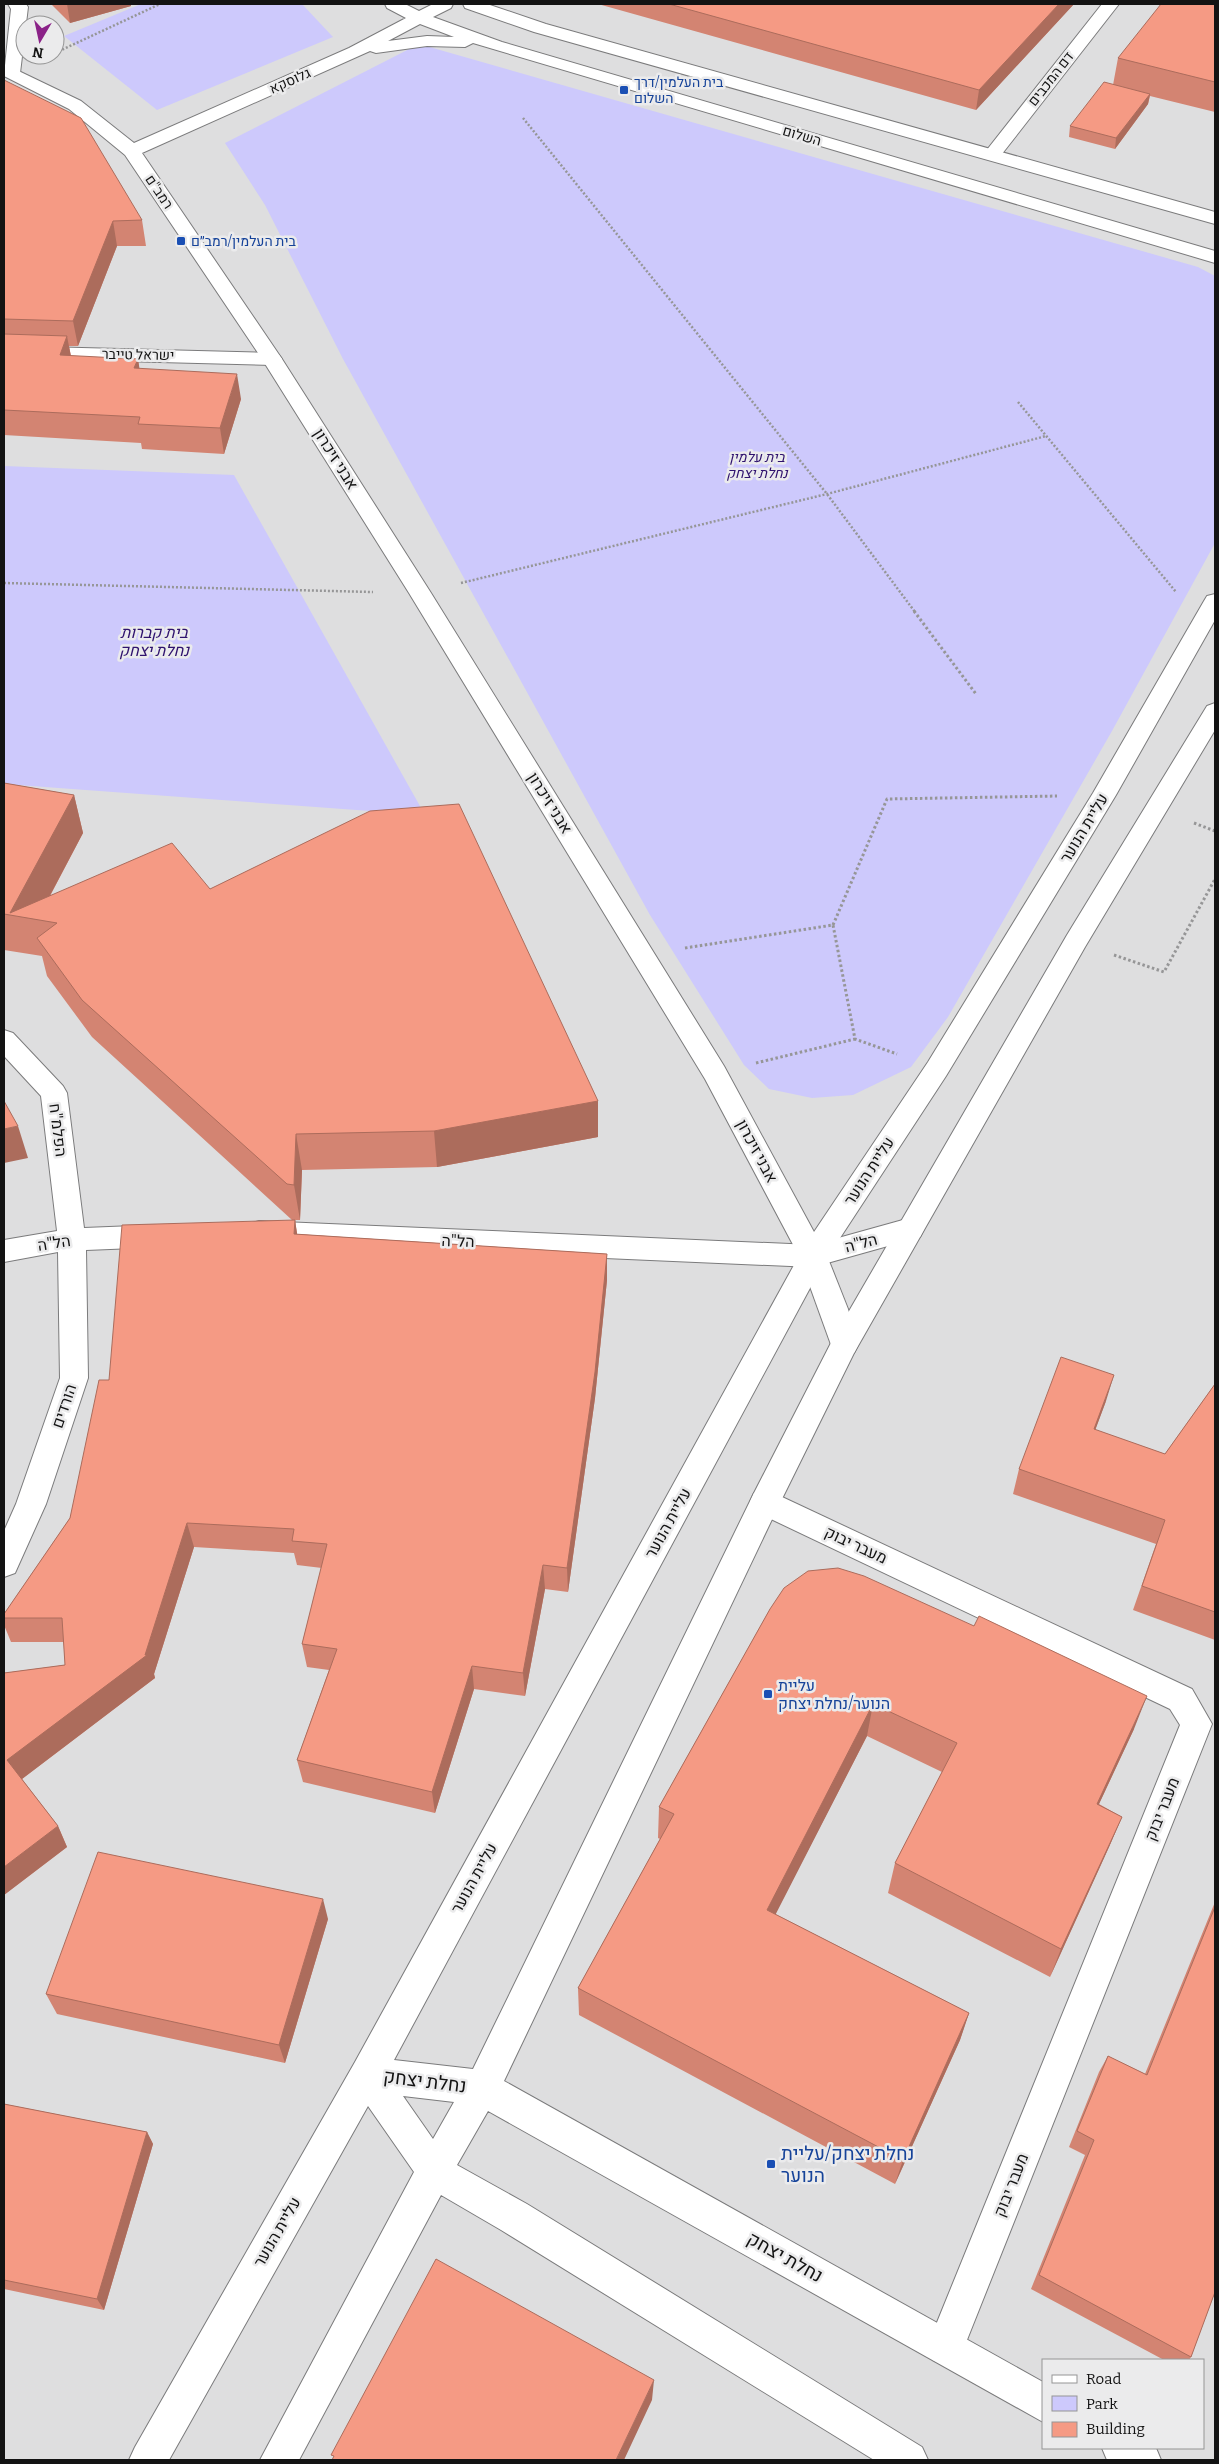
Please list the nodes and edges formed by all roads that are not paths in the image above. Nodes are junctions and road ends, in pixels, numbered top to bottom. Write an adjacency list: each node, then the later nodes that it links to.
1 (16, 4): 9 (street)
2 (393, 4): 6 (street, השלום)
3 (445, 4): 6 (street, גלוסקא)
4 (471, 4): 11 (street)
5 (1110, 4): 11 (street, דם המכבים)
6 (419, 18): 7 (street, השלום); 8 (street, גלוסקא)
7 (496, 46): 8 (street); 13 (street, השלום)
8 (355, 52): 10 (street, גלוסקא)
9 (7, 71): 10 (street, רמב"ם)
10 (132, 151): 15 (street, רמב"ם)
11 (992, 155): 12 (street)
12 (1215, 218)
13 (1215, 257)
14 (4, 352): 15 (street, ישראל טייבר)
15 (272, 359): 24 (street, אבני זיכרון)
16 (1215, 601): 24 (street, עליית הנוער)
17 (1215, 711): 19 (street)
18 (4, 1040): 22 (street, הפלמ"ח)
19 (910, 1229): 24 (street, הל"ה); 25 (street)
20 (230, 1233): 24 (street, הל"ה)
21 (181, 1235): 22 (street, הל"ה)
22 (72, 1239): 23 (street, הל"ה); 27 (street, הורדים)
23 (4, 1251)
24 (814, 1256): 25 (street, אבני זיכרון); 28 (street, עליית הנוער)
25 (844, 1346): 26 (street)
26 (765, 1502): 29 (street); 31 (street, מעבר יבוק)
27 (4, 1564)
28 (368, 2074): 29 (street, נחלת יצחק); 30 (street, נחלת יצחק); 34 (street, עליית הנוער)
29 (482, 2088): 30 (street); 31 (street, נחלת יצחק)
30 (434, 2171): 35 (street); 36 (street, נחלת יצחק)
31 (946, 2347): 32 (street, נחלת יצחק)
32 (1042, 2402)
33 (1122, 2449): 37 (street)
34 (148, 2460)
35 (279, 2460)
36 (909, 2460)
37 (1142, 2460)

